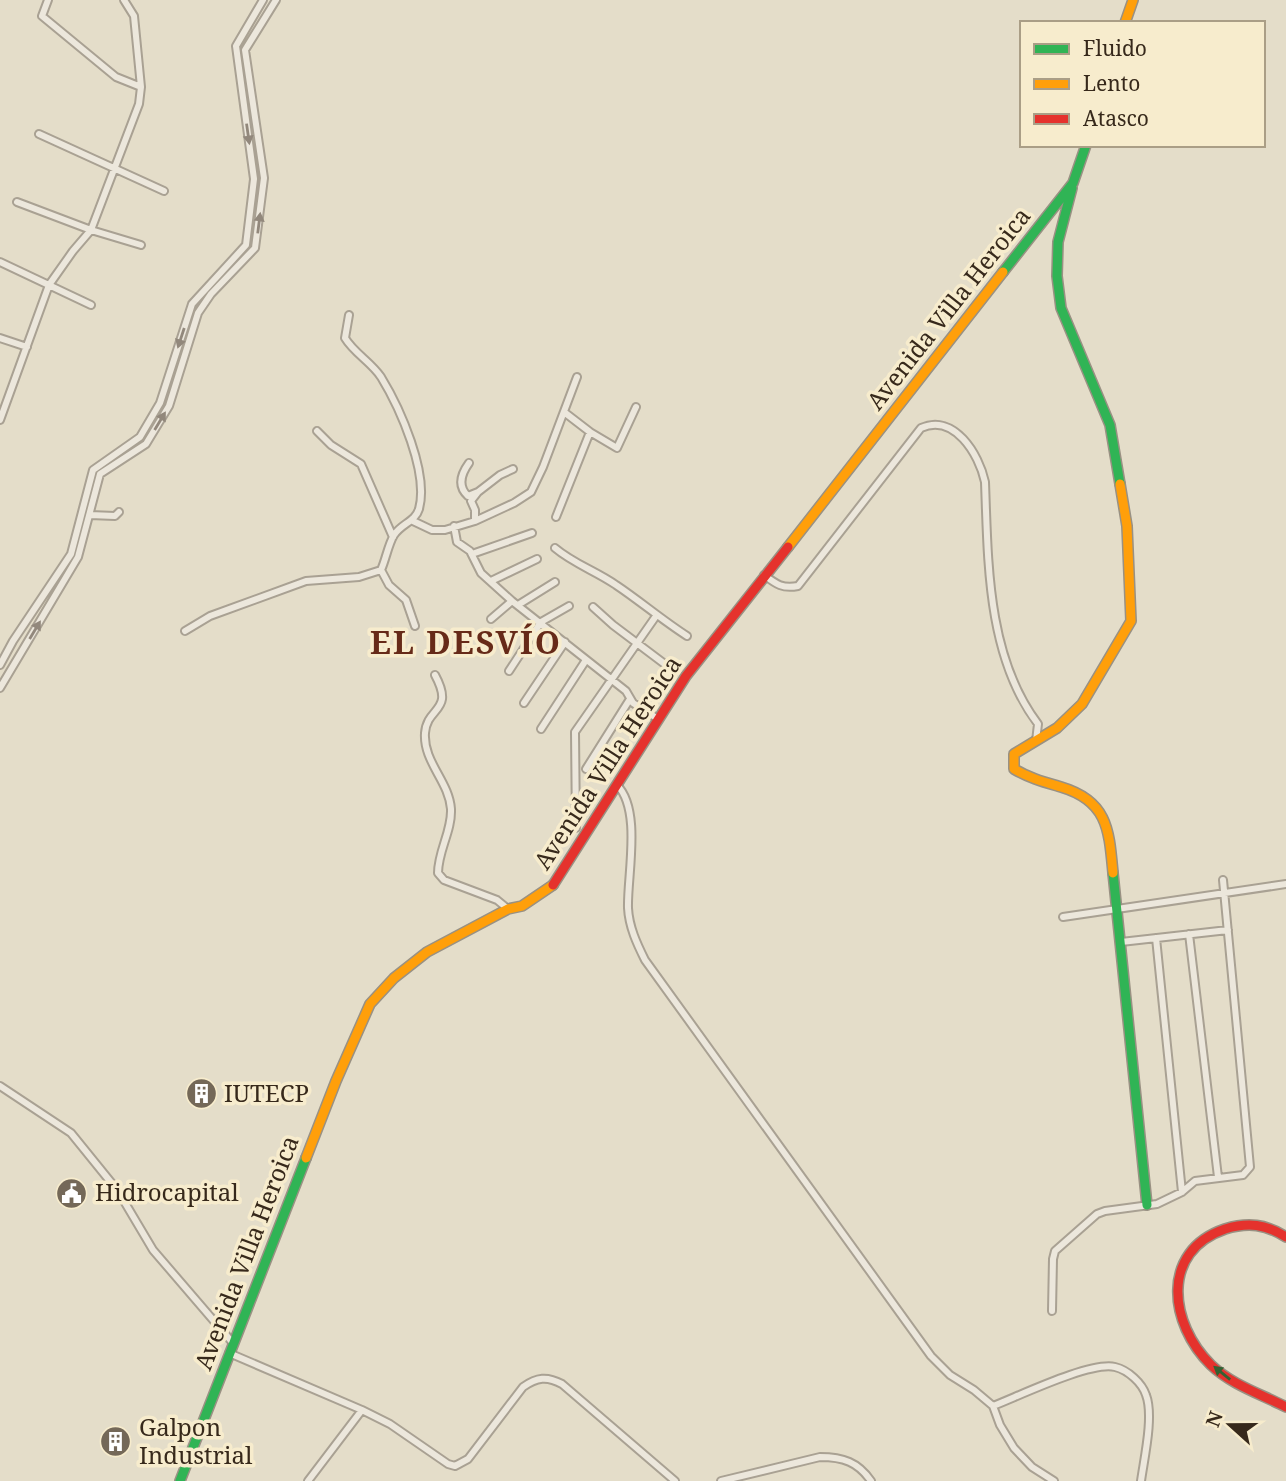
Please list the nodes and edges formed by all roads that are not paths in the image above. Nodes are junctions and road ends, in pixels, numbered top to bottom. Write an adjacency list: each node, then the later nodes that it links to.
1 (48, 0): 7 (street)
2 (124, 0): 7 (street)
3 (263, 0): 59 (street, one-way to 59)
4 (275, 0): 33 (street, one-way to 4)
5 (1133, 0): 6 (main road)
6 (1126, 21)
7 (141, 87): 10 (street)
8 (39, 134): 10 (street)
9 (1085, 147): 11 (main road, Avenida Villa Heroica)
10 (114, 169): 12 (street); 14 (street)
11 (1073, 183): 44 (main road, Avenida Villa Heroica); 69 (main road)
12 (164, 191)
13 (17, 202): 14 (street)
14 (91, 230): 15 (street); 17 (street)
15 (141, 245)
16 (0, 262): 17 (street)
17 (49, 285): 18 (street); 21 (street)
18 (91, 305)
19 (349, 315): 36 (street)
20 (0, 338): 21 (street)
21 (27, 347): 24 (street)
22 (577, 377): 25 (street)
23 (636, 407): 28 (street)
24 (2, 408): 26 (street)
25 (564, 412): 28 (street); 35 (street)
26 (0, 420)
27 (317, 431): 39 (street)
28 (590, 432): 34 (street)
29 (469, 463): 31 (street)
30 (513, 469): 31 (street)
31 (478, 492): 35 (street)
32 (119, 512): 33 (street)
33 (90, 515): 64 (street, one-way to 33)
34 (555, 517)
35 (475, 520): 37 (street)
36 (413, 521): 37 (street); 39 (street)
37 (454, 526): 41 (street)
38 (532, 533): 41 (street)
39 (393, 537): 43 (street)
40 (555, 548): 50 (street)
41 (472, 554): 45 (street)
42 (537, 559): 45 (street)
43 (381, 570): 53 (street); 54 (street)
44 (764, 575): 67 (main road, Avenida Villa Heroica); 69 (street)
45 (491, 581): 47 (street)
46 (555, 582): 47 (street)
47 (515, 603): 51 (street); 52 (street)
48 (569, 606): 52 (street)
49 (593, 607): 57 (street)
50 (656, 616): 55 (street); 57 (street)
51 (491, 619)
52 (541, 622): 56 (street); 61 (street)
53 (415, 626)
54 (185, 631)
55 (687, 636)
56 (565, 642): 58 (street); 66 (street)
57 (637, 643): 60 (street); 63 (street)
58 (586, 660): 63 (street); 68 (street)
59 (0, 665)
60 (666, 665)
61 (509, 671)
62 (435, 675): 77 (street)
63 (610, 680): 65 (street); 72 (street)
64 (0, 688)
65 (630, 699): 67 (street); 70 (street)
66 (524, 703)
67 (658, 719): 71 (main road, Avenida Villa Heroica)
68 (541, 729)
69 (1036, 741): 76 (main road)
70 (586, 769)
71 (617, 785): 77 (main road, Avenida Villa Heroica); 91 (street)
72 (576, 828)
73 (1223, 880): 75 (street)
74 (1286, 884): 75 (street)
75 (1224, 892): 76 (street); 79 (street)
76 (1117, 907): 78 (street); 82 (main road)
77 (508, 909): 89 (main road, Avenida Villa Heroica)
78 (1063, 917)
79 (1228, 930): 80 (street); 84 (street)
80 (1189, 934): 81 (street); 84 (street)
81 (1156, 938): 82 (street); 85 (street)
82 (1121, 942): 86 (main road)
83 (0, 1086): 89 (street)
84 (1218, 1177): 85 (street)
85 (1182, 1192): 86 (street)
86 (1147, 1205): 88 (street)
87 (1286, 1237): 92 (main road, one-way to 87)
88 (1052, 1311)
89 (232, 1342): 90 (main road, Avenida Villa Heroica)
90 (229, 1353): 93 (street); 94 (main road, Avenida Villa Heroica)
91 (993, 1406): 99 (street); 100 (street)
92 (1284, 1406)
93 (362, 1410): 95 (street); 96 (street)
94 (180, 1481)
95 (308, 1481)
96 (675, 1481)
97 (720, 1481): 98 (street)
98 (871, 1481)
99 (1054, 1481)
100 (1141, 1481)

